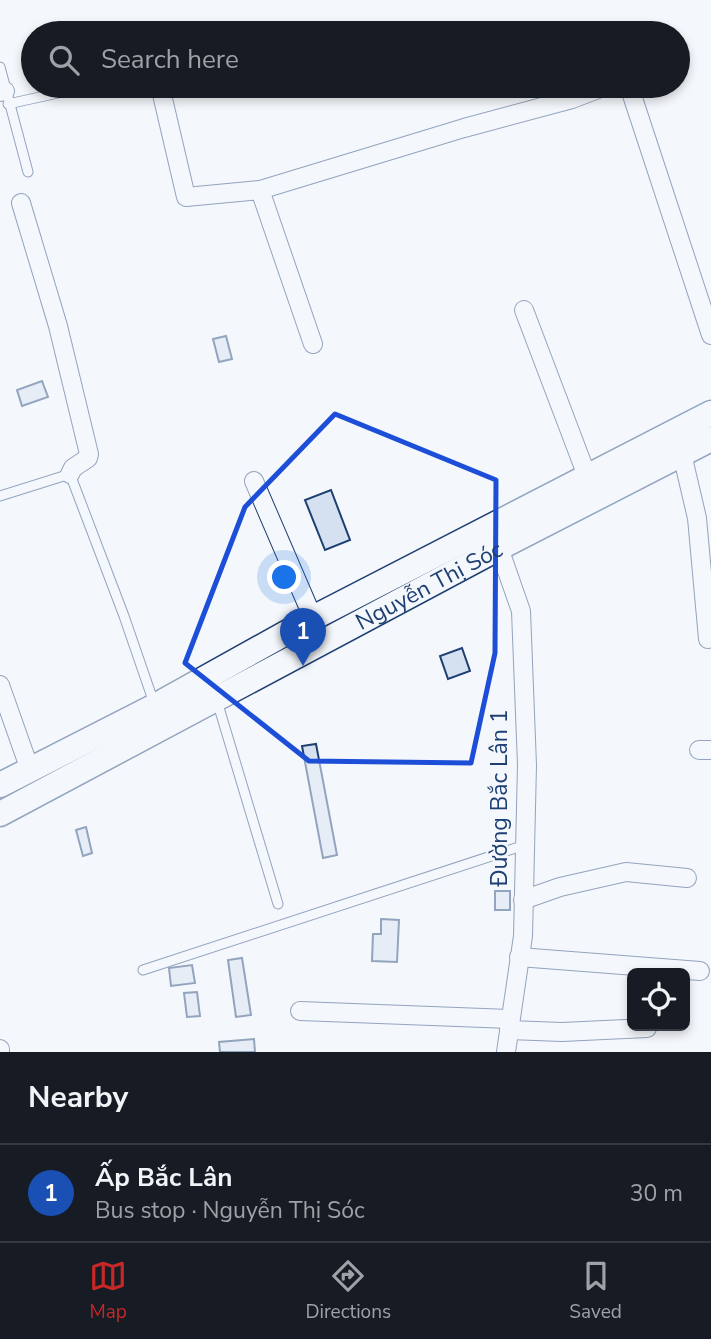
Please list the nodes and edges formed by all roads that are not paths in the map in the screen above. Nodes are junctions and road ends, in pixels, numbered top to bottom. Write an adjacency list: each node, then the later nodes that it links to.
1 (0, 67): 2 (lane)
2 (4, 96): 6 (lane)
3 (163, 98): 7 (street)
4 (575, 98): 7 (street)
5 (633, 98): 10 (street)
6 (27, 172)
7 (260, 190): 11 (street)
8 (21, 203): 15 (street)
9 (524, 310): 16 (street)
10 (711, 335)
11 (313, 344)
12 (711, 413): 16 (main road, Nguyễn Thị Sóc)
13 (711, 439): 14 (main road, Nguyễn Thị Sóc)
14 (682, 454): 19 (main road, Nguyễn Thị Sóc); 21 (street)
15 (70, 474): 18 (lane); 25 (lane)
16 (587, 476): 20 (main road, Nguyễn Thị Sóc)
17 (254, 481): 20 (street)
18 (0, 496)
19 (499, 548): 24 (main road, Nguyễn Thị Sóc); 29 (street, Đường Bắc Lân 1)
20 (313, 618): 22 (main road, Nguyễn Thị Sóc)
21 (708, 639)
22 (205, 678): 24 (lane); 25 (main road, Nguyễn Thị Sóc)
23 (0, 685): 26 (street)
24 (216, 700): 25 (main road, Nguyễn Thị Sóc); 32 (lane)
25 (159, 717): 26 (main road, Nguyễn Thị Sóc); 28 (main road, Nguyễn Thị Sóc)
26 (30, 770): 27 (main road, Nguyễn Thị Sóc)
27 (0, 786)
28 (0, 814)
29 (525, 845): 31 (street, Đường Bắc Lân 1); 34 (lane)
30 (687, 878): 31 (street)
31 (523, 900): 33 (street, Đường Bắc Lân 1)
32 (278, 904)
33 (520, 957): 35 (street); 37 (street, Đường Bắc Lân 1)
34 (143, 970)
35 (700, 971)
36 (300, 1011): 37 (street)
37 (510, 1025): 38 (street); 39 (street, Đường Bắc Lân 1)
38 (627, 1029)
39 (506, 1052)

